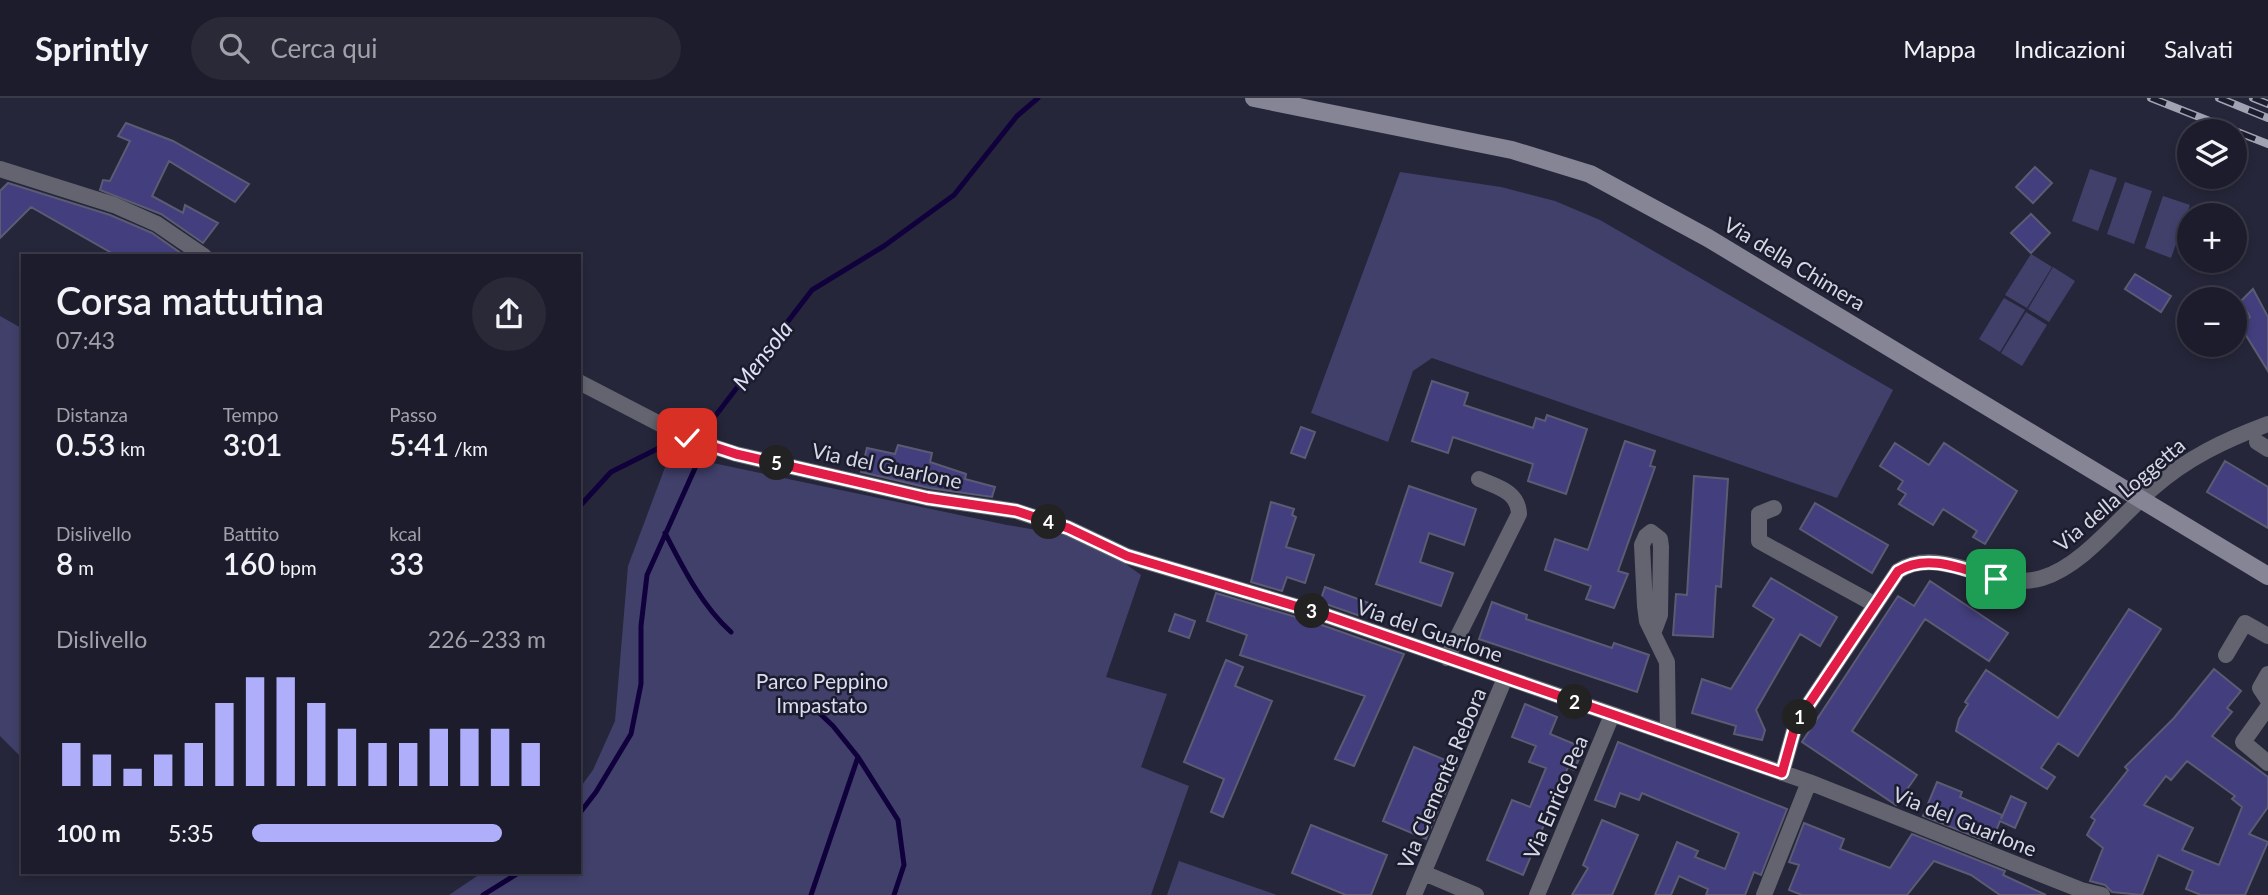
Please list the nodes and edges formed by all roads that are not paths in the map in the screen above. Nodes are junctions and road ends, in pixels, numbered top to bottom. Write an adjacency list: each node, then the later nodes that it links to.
1 (1254, 98): 7 (street, Via della Chimera)
2 (0, 169): 3 (street)
3 (201, 254)
4 (581, 383): 14 (street, Via del Guarlone)
5 (2268, 424): 7 (street, Via della Loggetta)
6 (1479, 479): 14 (street)
7 (2141, 499): 9 (street, Via della Chimera); 10 (street, Via della Loggetta)
8 (1774, 508): 10 (street)
9 (2268, 576)
10 (1874, 604): 22 (street, Via della Loggetta)
11 (1654, 631): 11 (street); 20 (street)
12 (2268, 636): 13 (street)
13 (2226, 655)
14 (1447, 658): 16 (street, Via del Guarlone)
15 (2268, 674): 17 (street)
16 (1505, 678): 19 (street, Via del Guarlone); 24 (street, Via Clemente Rebora)
17 (2268, 700)
18 (2268, 707): 21 (street)
19 (1612, 715): 20 (street, Via del Guarlone); 28 (street, Via Enrico Pea)
20 (1668, 734): 22 (street, Via del Guarlone)
21 (2267, 759)
22 (1782, 773): 23 (street, Via del Guarlone)
23 (1809, 782): 25 (street, Via del Guarlone); 29 (street)
24 (1424, 873): 26 (street, Via Clemente Rebora); 27 (street)
25 (2078, 892): 30 (street, Via del Guarlone)
26 (1415, 895)
27 (1476, 895)
28 (1537, 895)
29 (1764, 895)
30 (2102, 895)

